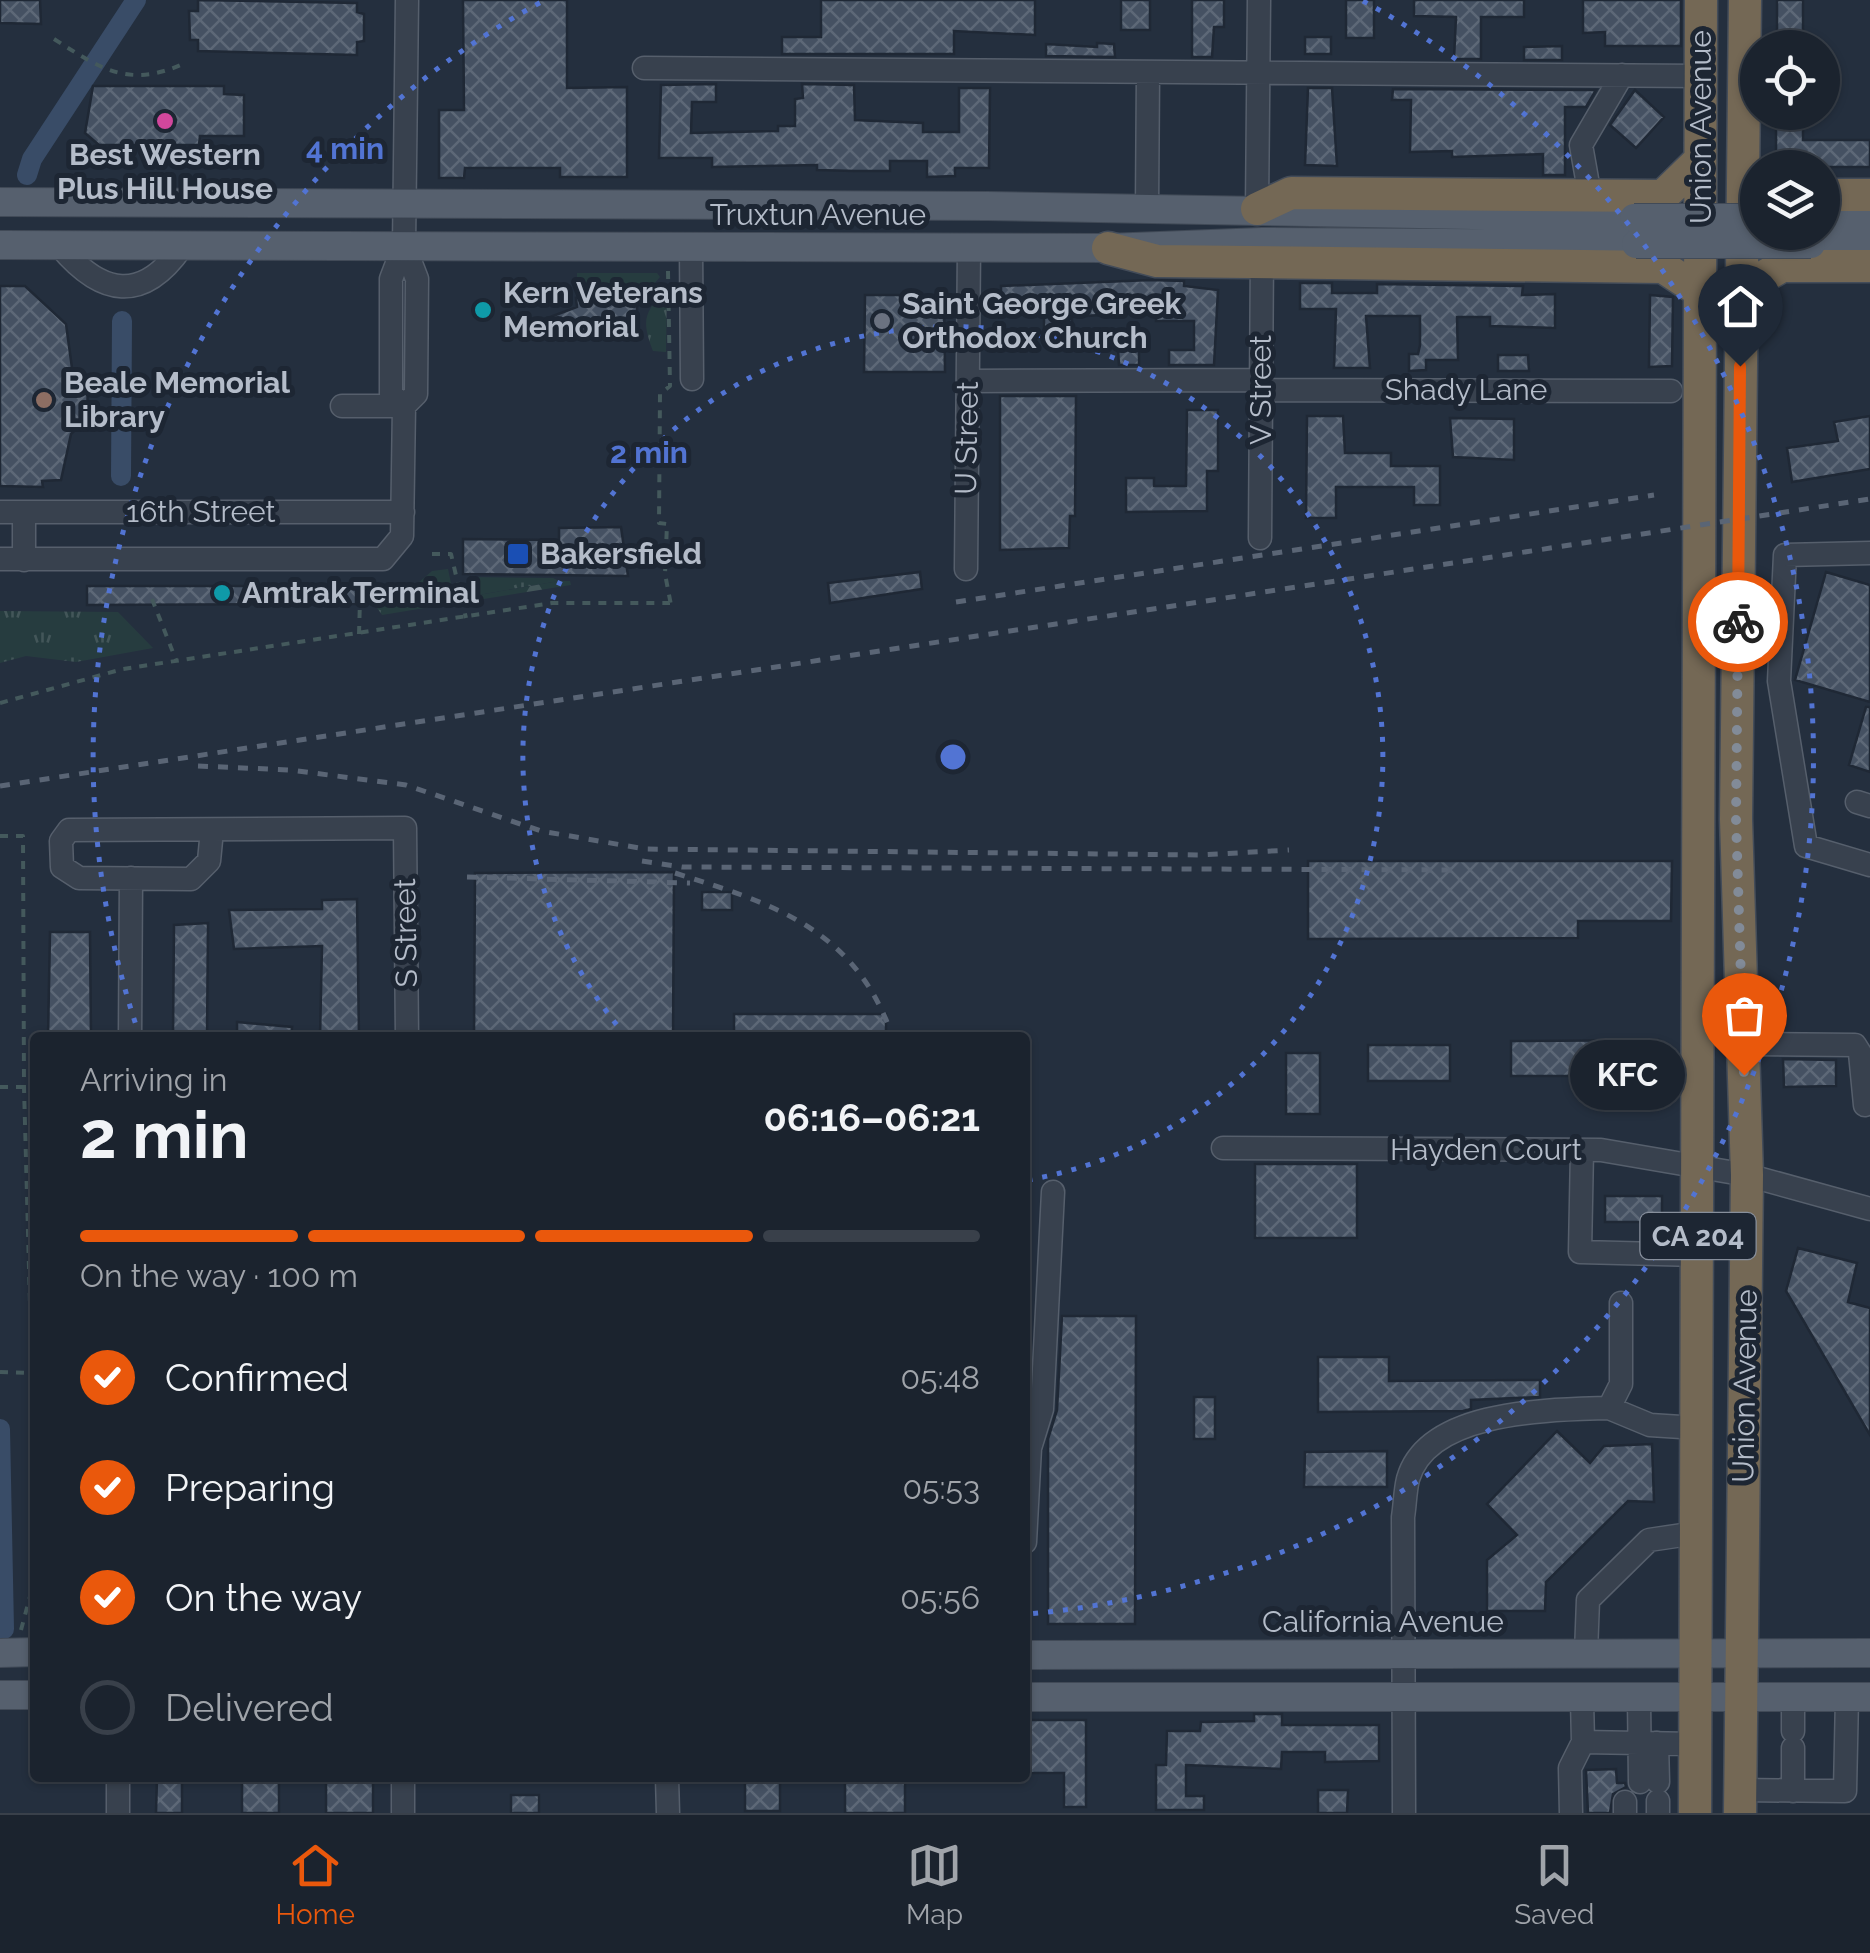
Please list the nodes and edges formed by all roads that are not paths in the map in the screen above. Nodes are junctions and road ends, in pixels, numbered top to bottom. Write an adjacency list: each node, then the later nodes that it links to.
1 (406, 0): 17 (street)
2 (1259, 0): 6 (street)
3 (1701, 0): 9 (highway, Union Avenue / CA 204)
4 (1745, 0): 10 (highway, Union Avenue / CA 204)
5 (644, 68): 7 (street)
6 (1259, 71): 7 (street); 8 (street); 19 (street)
7 (1148, 72): 18 (street)
8 (1622, 75): 9 (street); 14 (street)
9 (1701, 76): 11 (highway, Union Avenue / CA 204)
10 (1749, 150)
11 (1700, 160): 15 (highway); 41 (highway, Union Avenue / CA 204)
12 (1840, 195): 13 (highway)
13 (1870, 195)
14 (1590, 196): 15 (highway); 19 (highway)
15 (1663, 196): 39 (highway)
16 (0, 202): 17 (main road, Truxtun Avenue)
17 (404, 204): 18 (main road, Truxtun Avenue); 30 (street)
18 (1147, 208): 19 (main road, Truxtun Avenue)
19 (1257, 209): 23 (main road, Truxtun Avenue); 33 (main road, Truxtun Avenue)
20 (1870, 218): 22 (main road)
21 (1740, 220): 23 (main road, bridge)
22 (1840, 224)
23 (1635, 231): 24 (main road, bridge); 36 (main road)
24 (1740, 232)
25 (1840, 238): 27 (main road)
26 (0, 244): 28 (main road, Truxtun Avenue)
27 (1870, 244)
28 (59, 245): 29 (main road, Truxtun Avenue); 29 (street)
29 (183, 245): 30 (main road, Truxtun Avenue)
30 (404, 245): 31 (main road, Truxtun Avenue); 47 (street)
31 (692, 247): 32 (main road, Truxtun Avenue); 42 (street)
32 (970, 248): 33 (main road, Truxtun Avenue); 43 (street, U Street)
33 (1108, 248): 36 (highway)
34 (1744, 250): 40 (highway, Union Avenue / CA 204)
35 (1793, 250): 37 (highway)
36 (1262, 253): 39 (highway); 44 (street, V Street)
37 (1782, 266): 38 (highway); 40 (highway)
38 (1870, 266)
39 (1663, 267): 41 (highway)
40 (1741, 290): 61 (highway, Union Avenue / CA 204)
41 (1700, 292): 65 (highway, Union Avenue / CA 204)
42 (692, 379)
43 (968, 381): 44 (street, Shady Lane); 55 (street, U Street)
44 (1261, 385): 45 (street, Shady Lane); 51 (street, V Street)
45 (1671, 390)
46 (342, 406): 47 (street)
47 (404, 406): 50 (street)
48 (0, 512): 49 (street, 16th Street)
49 (24, 512): 50 (street, 16th Street); 54 (street)
50 (403, 512): 54 (street)
51 (1260, 538)
52 (1870, 553): 57 (street)
53 (0, 560): 54 (street)
54 (24, 560)
55 (966, 569)
56 (212, 830): 58 (street); 58 (street); 60 (street, S Street)
57 (1870, 865)
58 (131, 878): 59 (street)
59 (130, 1032)
60 (407, 1032)
61 (1743, 1044): 62 (street); 66 (highway, Union Avenue / CA 204)
62 (1864, 1104)
63 (1223, 1148): 64 (street, Hayden Court)
64 (1582, 1150): 65 (street, Hayden Court); 69 (street)
65 (1698, 1166): 66 (street, Hayden Court); 69 (highway, Union Avenue / CA 204)
66 (1747, 1175): 68 (street, Hayden Court); 78 (highway, Union Avenue / CA 204)
67 (1053, 1192): 73 (street)
68 (1870, 1210)
69 (1698, 1254): 72 (highway, Union Avenue / CA 204)
70 (1621, 1302): 71 (street)
71 (1609, 1408): 72 (street); 81 (street)
72 (1697, 1428): 74 (highway, Union Avenue / CA 204)
73 (1030, 1448)
74 (1696, 1533): 77 (highway, Union Avenue / CA 204); 79 (street)
75 (28, 1641): 76 (main road)
76 (0, 1652)
77 (1696, 1652): 78 (main road, California Avenue); 79 (main road, California Avenue); 89 (highway, Union Avenue / CA 204)
78 (1742, 1652): 80 (main road, California Avenue); 86 (highway, Union Avenue / CA 204)
79 (1586, 1653): 81 (main road, California Avenue)
80 (1870, 1653)
81 (1403, 1654): 82 (main road, California Avenue); 85 (street)
82 (1030, 1655)
83 (1030, 1697): 85 (main road)
84 (1858, 1697): 90 (main road); 97 (street)
85 (1402, 1698): 87 (main road); 103 (street)
86 (1740, 1699): 89 (main road); 90 (main road); 99 (highway, Union Avenue / CA 204)
87 (1582, 1700): 88 (main road); 91 (street)
88 (1639, 1700): 89 (main road); 92 (street)
89 (1695, 1700): 93 (highway, Union Avenue / CA 204)
90 (1793, 1725): 97 (street)
91 (1583, 1742): 92 (street); 104 (street)
92 (1640, 1743): 93 (street); 98 (street); 98 (street)
93 (1695, 1744): 105 (highway, Union Avenue / CA 204)
94 (118, 1782): 100 (street)
95 (403, 1782): 101 (street)
96 (667, 1782): 102 (street)
97 (1793, 1791): 99 (street)
98 (1641, 1799)
99 (1740, 1802)
100 (118, 1813)
101 (403, 1813)
102 (668, 1813)
103 (1404, 1813)
104 (1571, 1813)
105 (1695, 1813)

